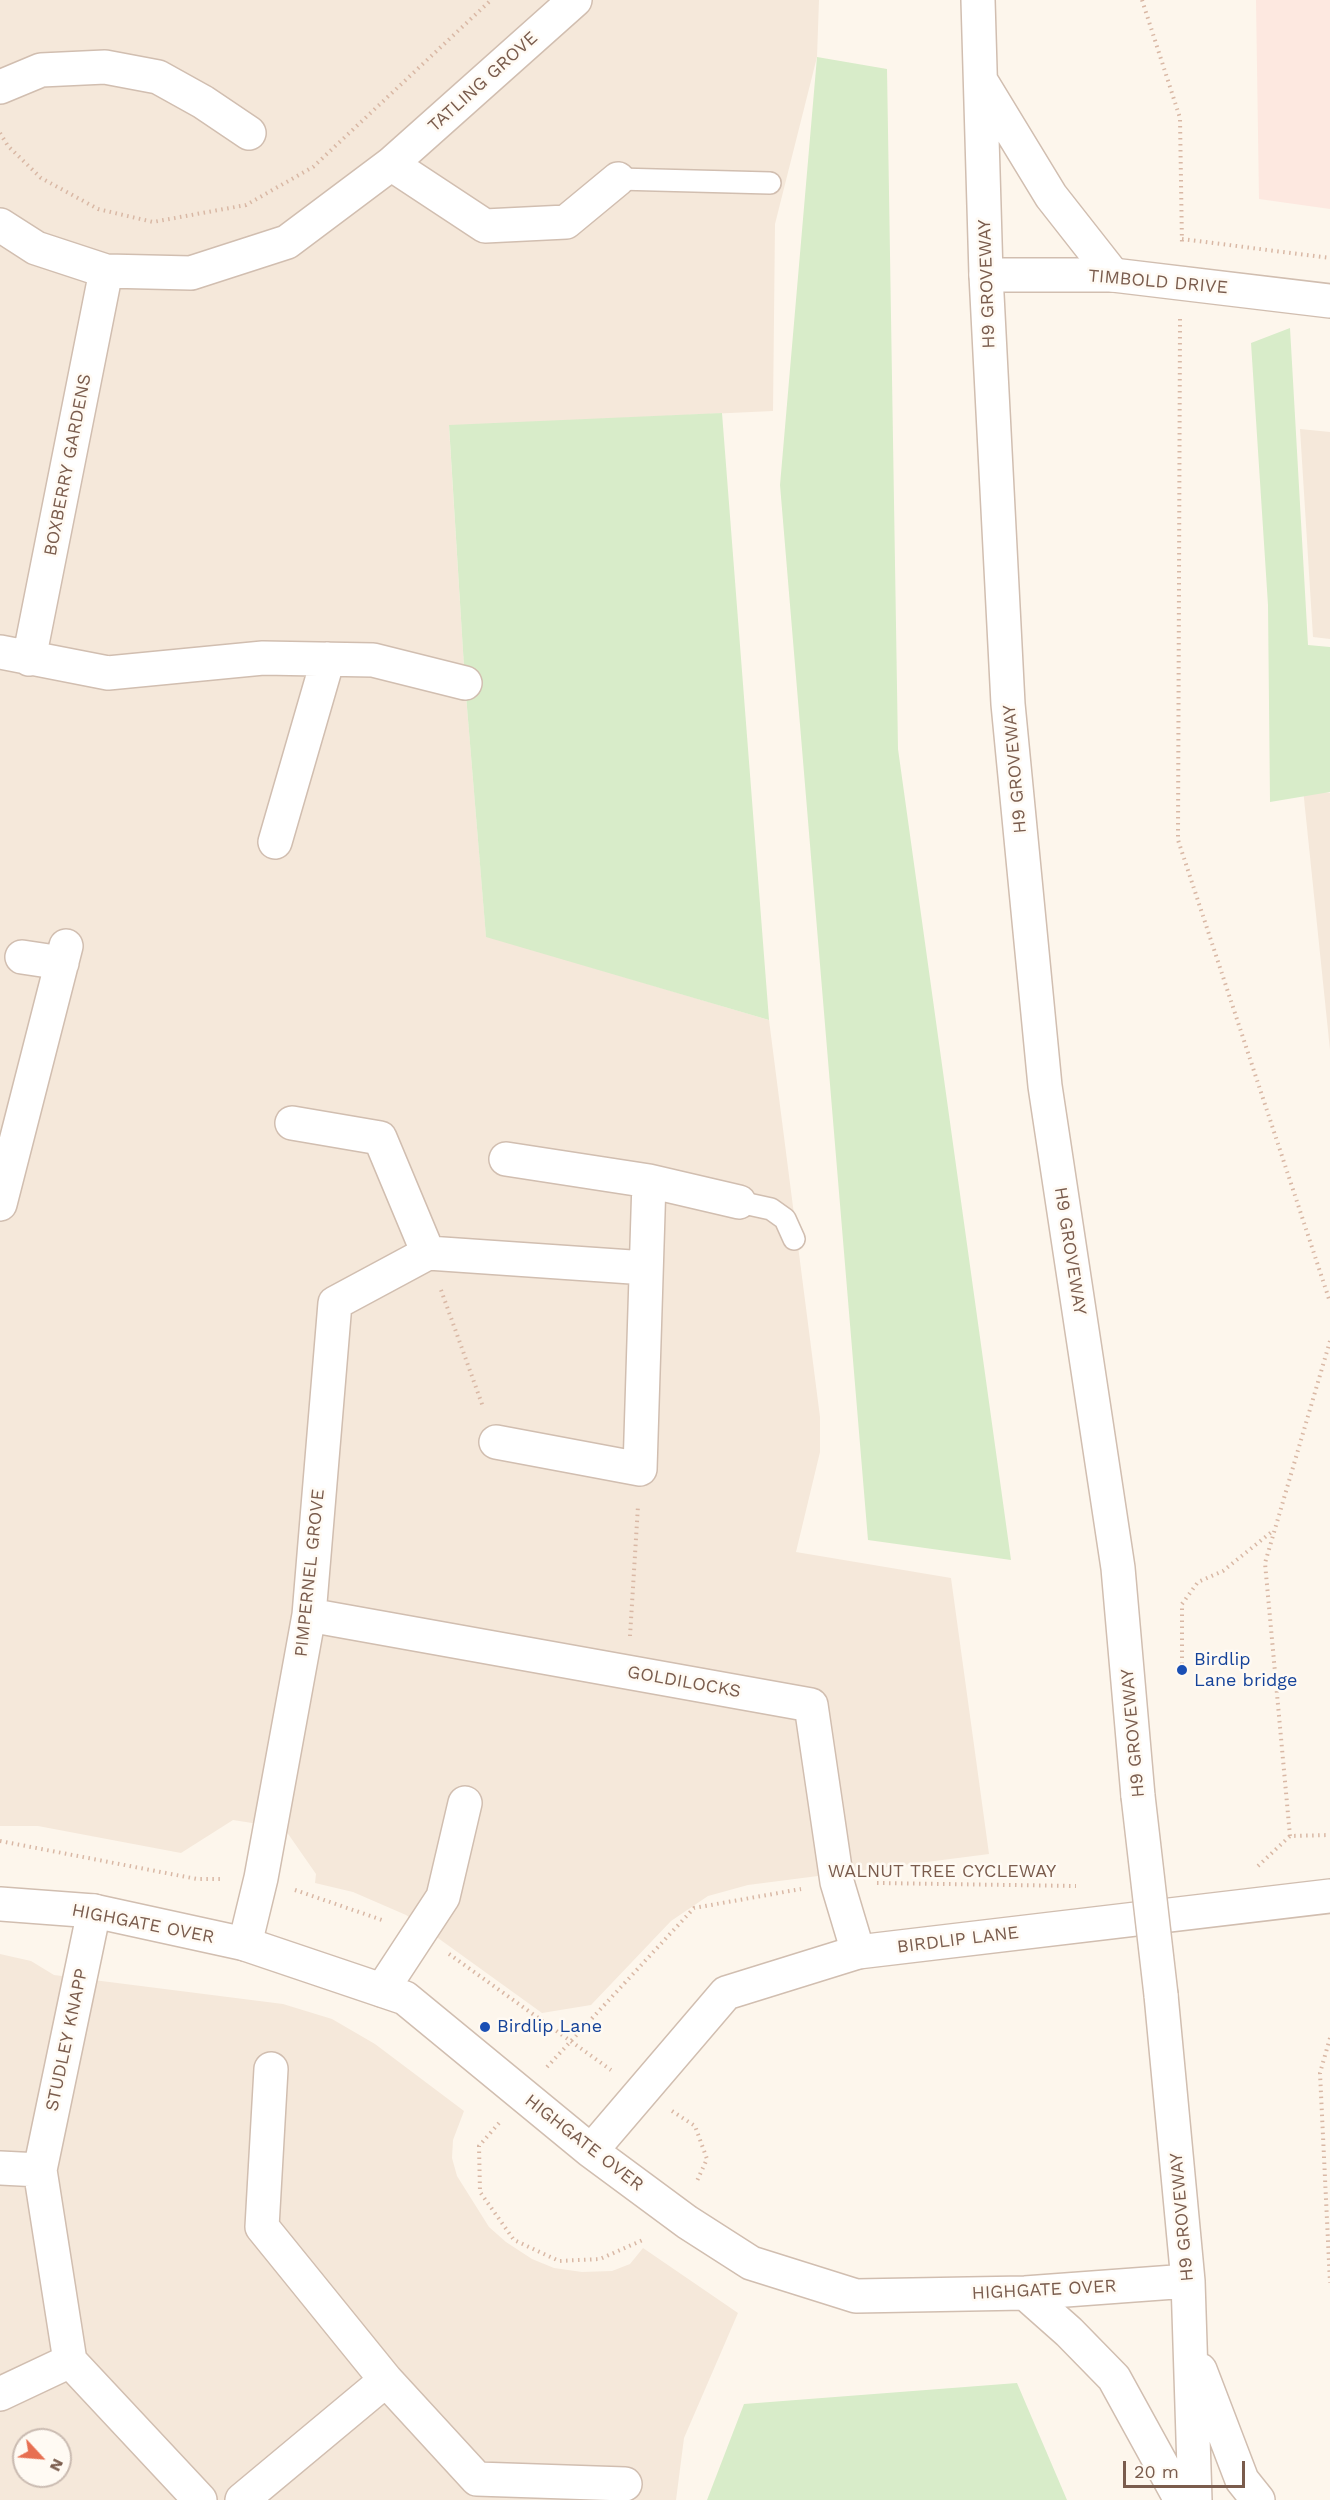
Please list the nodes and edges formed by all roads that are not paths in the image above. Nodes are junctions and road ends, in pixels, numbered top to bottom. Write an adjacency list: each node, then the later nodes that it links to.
1 (575, 0): 6 (street, TATLING GROVE)
2 (978, 0): 3 (street, H9 GROVEWAY)
3 (980, 79): 11 (street, H9 GROVEWAY); 12 (street)
4 (0, 87): 5 (street)
5 (249, 133)
6 (391, 165): 7 (street); 10 (street, TATLING GROVE)
7 (618, 179): 8 (lane)
8 (770, 183)
9 (0, 225): 10 (street, TATLING GROVE)
10 (106, 271): 14 (street, BOXBERRY GARDENS)
11 (986, 275): 12 (street, TIMBOLD DRIVE); 40 (street, H9 GROVEWAY, bridge)
12 (1113, 275): 13 (street, TIMBOLD DRIVE)
13 (1330, 301)
14 (15, 656): 15 (street, BOXBERRY GARDENS)
15 (328, 659): 16 (street, BOXBERRY GARDENS); 17 (street)
16 (465, 683)
17 (275, 842)
18 (22, 957): 23 (street)
19 (292, 1123): 25 (street)
20 (506, 1159): 21 (street)
21 (649, 1181): 22 (street); 26 (street)
22 (739, 1202): 24 (lane)
23 (0, 1204)
24 (794, 1239)
25 (428, 1253): 26 (street); 28 (street, PIMPERNEL GROVE)
26 (646, 1268): 27 (street)
27 (496, 1442)
28 (309, 1615): 33 (street, PIMPERNEL GROVE); 34 (street, GOLDILOCKS)
29 (465, 1803): 35 (street)
30 (1330, 1896): 34 (street, BIRDLIP LANE)
31 (0, 1904): 32 (street, HIGHGATE OVER)
32 (94, 1911): 33 (street, HIGHGATE OVER); 39 (street, STUDLEY KNAPP)
33 (244, 1944): 35 (street, HIGHGATE OVER)
34 (858, 1952): 37 (street, BIRDLIP LANE)
35 (382, 1990): 37 (street, HIGHGATE OVER)
36 (272, 2069): 44 (street)
37 (591, 2151): 41 (street, HIGHGATE OVER)
38 (0, 2168): 39 (street)
39 (40, 2170): 43 (street, STUDLEY KNAPP)
40 (1188, 2281): 41 (street, HIGHGATE OVER); 42 (street, H9 GROVEWAY)
41 (1026, 2293): 49 (street)
42 (1190, 2346): 50 (street, H9 GROVEWAY); 51 (street)
43 (70, 2361): 45 (street); 47 (street)
44 (386, 2379): 46 (street); 48 (street)
45 (0, 2394)
46 (625, 2484)
47 (200, 2500)
48 (242, 2500)
49 (1180, 2500)
50 (1195, 2500)
51 (1258, 2500)

